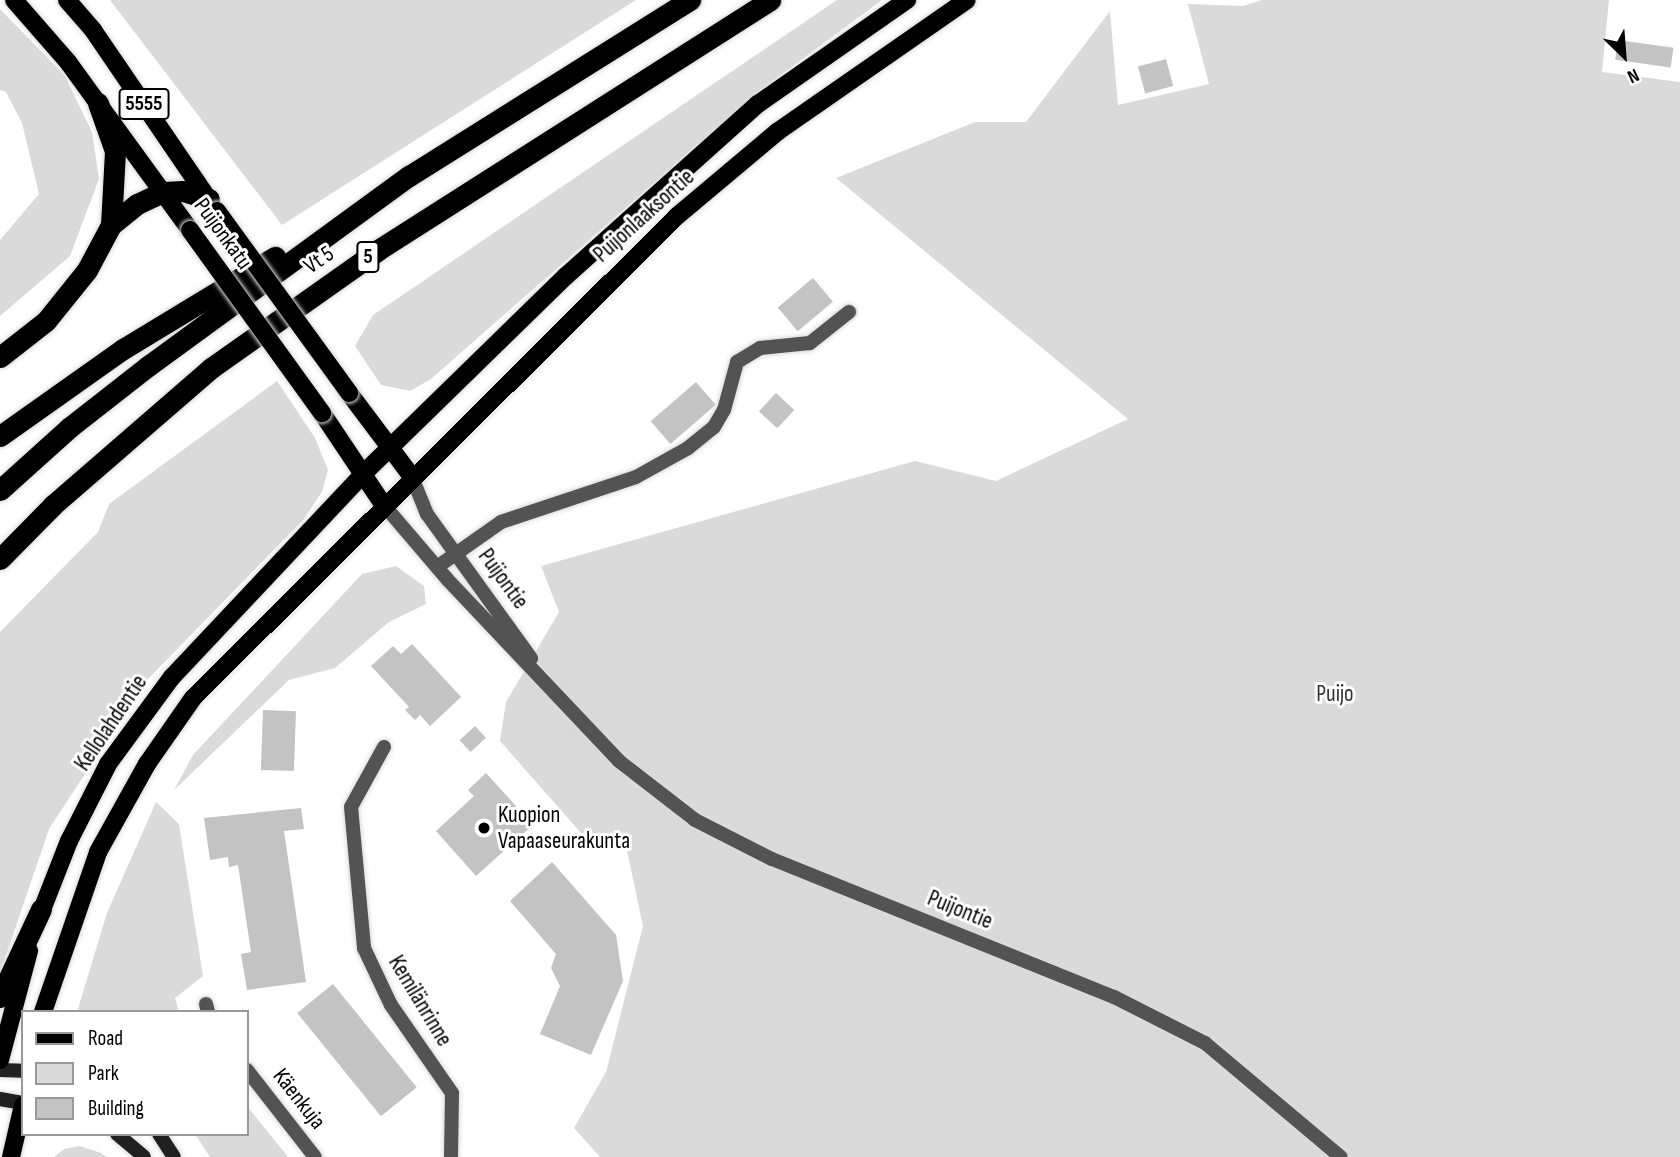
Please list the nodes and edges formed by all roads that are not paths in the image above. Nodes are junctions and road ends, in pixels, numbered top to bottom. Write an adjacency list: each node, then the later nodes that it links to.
1 (14, 0): 7 (main road, Puijonkatu / 5555)
2 (67, 0): 10 (main road, Puijonkatu / 5555)
3 (690, 0): 8 (highway, Vt 5 / 5)
4 (770, 0): 21 (highway, Vt 5 / 5)
5 (906, 0): 15 (main road, Puijonlaaksontie)
6 (968, 0): 17 (main road, Puijonlaaksontie)
7 (98, 103): 9 (main road, Puijonkatu / 5555); 11 (highway)
8 (409, 176): 14 (highway); 18 (highway, Vt 5 / 5)
9 (163, 192): 10 (highway); 11 (highway); 16 (main road, Puijonkatu / 5555, bridge)
10 (213, 205): 15 (main road, Puijonkatu / 5555, bridge)
11 (111, 225): 13 (highway)
12 (849, 312): 20 (street)
13 (0, 357)
14 (0, 436)
15 (389, 450): 16 (main road, Puijonlaaksontie); 17 (main road, Puijonkatu / 5555)
16 (364, 474): 19 (main road, Puijonkatu / 5555); 25 (main road, Kellolahdentie)
17 (412, 477): 19 (main road, Puijonlaaksontie); 20 (street, Puijontie / 5555)
18 (0, 490)
19 (383, 504): 22 (street, Puijontie / 5555); 27 (main road)
20 (456, 553): 22 (street); 23 (street, Puijontie / 5555)
21 (0, 559)
22 (437, 567): 23 (street, Puijontie / 5555)
23 (565, 705): 42 (street, Puijontie / 5555)
24 (384, 747): 41 (street, Kemilänrinne)
25 (41, 909): 26 (highway); 28 (main road, Kellolahdentie)
26 (0, 997)
27 (44, 1010)
28 (0, 1060)
29 (0, 1070): 31 (main road)
30 (248, 1070): 40 (street, Käenkuja)
31 (21, 1071)
32 (0, 1099): 33 (main road)
33 (21, 1104)
34 (21, 1112): 37 (main road)
35 (119, 1136): 38 (main road)
36 (160, 1136): 39 (main road)
37 (10, 1157)
38 (145, 1157)
39 (174, 1157)
40 (315, 1157)
41 (451, 1157)
42 (1341, 1157)

